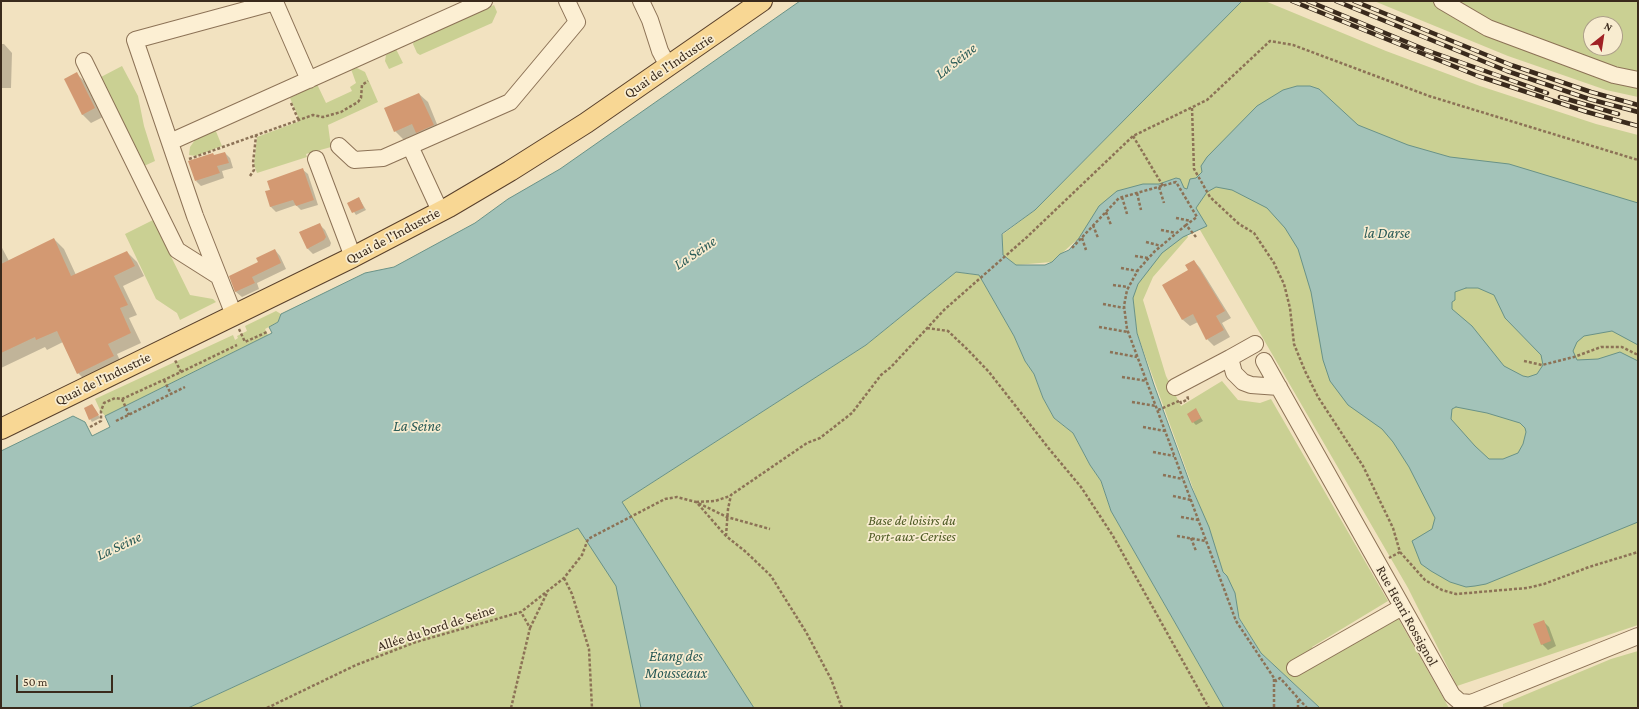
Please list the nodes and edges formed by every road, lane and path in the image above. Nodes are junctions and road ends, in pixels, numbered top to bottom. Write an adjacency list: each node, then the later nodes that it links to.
1 (484, 1): 9 (street)
2 (567, 1): 19 (street)
3 (641, 1): 8 (street)
4 (762, 1): 8 (main road, Quai de l'Industrie)
5 (1442, 1): 10 (street)
6 (275, 2): 9 (street); 17 (street)
7 (84, 61): 52 (street)
8 (668, 66): 30 (main road, Quai de l'Industrie)
9 (309, 80): 12 (street)
10 (1638, 80)
11 (368, 81): 14 (path)
12 (285, 90): 14 (path); 17 (street)
13 (1192, 108): 16 (path); 21 (path); 107 (path)
14 (299, 120): 15 (path)
15 (256, 136): 22 (path); 23 (path)
16 (1134, 136): 24 (path); 59 (path)
17 (170, 142): 22 (street)
18 (339, 146): 19 (street)
19 (410, 146): 30 (street)
20 (316, 159): 48 (street)
21 (1638, 160)
22 (177, 163): 52 (street)
23 (250, 176)
24 (1163, 186): 25 (path); 34 (path)
25 (1159, 187): 26 (path); 28 (path)
26 (1137, 193): 27 (path); 29 (path)
27 (1122, 197): 31 (path); 32 (path)
28 (1164, 203)
29 (1142, 210)
30 (440, 211): 48 (main road, Quai de l'Industrie)
31 (1106, 212): 35 (path); 37 (path)
32 (1127, 214)
33 (1176, 218): 34 (path)
34 (1192, 221): 36 (path)
35 (1111, 225)
36 (1186, 225): 39 (path); 40 (path)
37 (1093, 226): 41 (path); 42 (path)
38 (1161, 230): 39 (path)
39 (1177, 233): 44 (path)
40 (1196, 237)
41 (1082, 238): 45 (path); 46 (path)
42 (1098, 238)
43 (1146, 242): 44 (path)
44 (1161, 246): 49 (path)
45 (1072, 248)
46 (1086, 250)
47 (1135, 256): 49 (path)
48 (353, 257): 57 (main road, Quai de l'Industrie)
49 (1148, 258): 51 (path)
50 (1121, 268): 51 (path)
51 (1137, 271): 54 (path)
52 (218, 276): 57 (street)
53 (1113, 285): 54 (path)
54 (1128, 288): 56 (path)
55 (1103, 304): 56 (path)
56 (1124, 308): 61 (path)
57 (234, 315): 60 (path); 64 (main road, Quai de l'Industrie)
58 (1100, 327): 61 (path)
59 (926, 328): 94 (path); 124 (path)
60 (267, 332)
61 (1128, 332): 67 (path)
62 (1255, 344): 68 (street)
63 (237, 345): 71 (path)
64 (168, 347): 71 (path); 88 (main road, Quai de l'Industrie)
65 (1110, 352): 67 (path)
66 (1638, 355): 70 (path)
67 (1137, 357): 74 (path)
68 (1230, 358): 75 (street); 78 (street)
69 (1264, 361): 75 (street, Rue Henri Rossignol)
70 (1524, 361)
71 (181, 372): 73 (path)
72 (1122, 377): 74 (path)
73 (164, 380): 77 (path); 79 (path)
74 (1147, 381): 82 (path)
75 (1279, 387): 109 (street, Rue Henri Rossignol)
76 (184, 388): 77 (path)
77 (171, 394): 84 (path)
78 (1177, 397): 80 (path); 83 (path)
79 (122, 399): 84 (path); 86 (path)
80 (1187, 399)
81 (1132, 402): 82 (path)
82 (1156, 406): 83 (path)
83 (1158, 410): 89 (path)
84 (129, 414): 85 (path)
85 (116, 421)
86 (90, 427)
87 (1143, 427): 89 (path)
88 (1, 429)
89 (1166, 431): 91 (path)
90 (1153, 452): 91 (path)
91 (1175, 456): 93 (path)
92 (1163, 475): 93 (path)
93 (1183, 479): 96 (path)
94 (731, 496): 97 (path); 98 (path)
95 (1173, 496): 96 (path)
96 (1191, 500): 100 (path)
97 (696, 502): 98 (path); 102 (path); 110 (path, Allée du bord de Seine)
98 (728, 517): 101 (path); 102 (path)
99 (1181, 517): 100 (path)
100 (1199, 520): 105 (path)
101 (770, 529)
102 (726, 536): 123 (path)
103 (1177, 536): 104 (path)
104 (1191, 538): 105 (path); 106 (path)
105 (1206, 541): 117 (path)
106 (1196, 551)
107 (1400, 552): 108 (path); 109 (path)
108 (1638, 552)
109 (1378, 564): 112 (street, Rue Henri Rossignol)
110 (564, 578): 111 (path, Allée du bord de Seine); 122 (path)
111 (548, 591): 113 (path, Allée du bord de Seine); 114 (path)
112 (1402, 607): 116 (street); 119 (street, Rue Henri Rossignol)
113 (521, 612): 114 (path); 120 (path, Allée du bord de Seine)
114 (530, 628): 121 (path)
115 (1638, 636): 119 (street, Rue Henri Rossignol)
116 (1295, 668)
117 (1274, 678): 118 (path); 125 (path)
118 (1298, 698): 126 (path); 127 (path)
119 (1480, 704)
120 (267, 708)
121 (511, 708)
122 (592, 708)
123 (842, 708)
124 (1209, 708)
125 (1274, 708)
126 (1298, 708)
127 (1307, 708)

